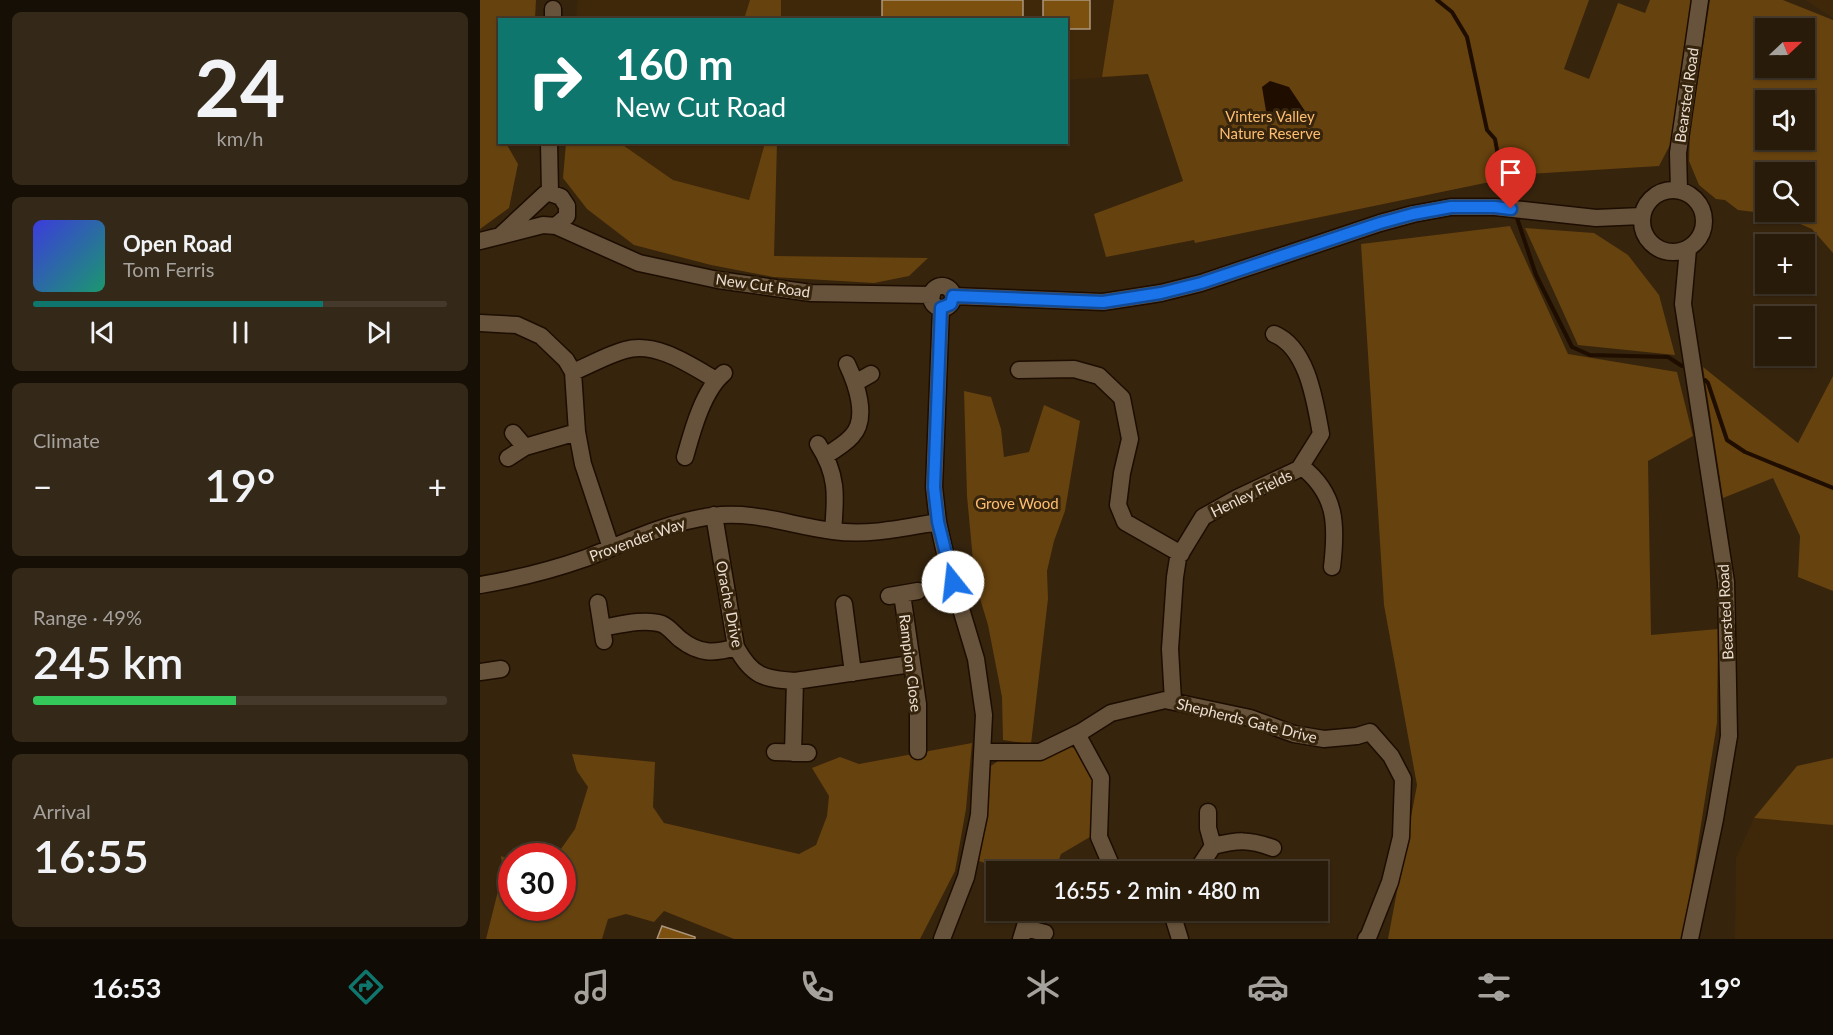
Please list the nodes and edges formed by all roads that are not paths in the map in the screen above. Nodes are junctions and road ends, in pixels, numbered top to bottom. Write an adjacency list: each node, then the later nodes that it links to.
1 (1700, 0): 3 (street, Bearsted Road)
2 (549, 144): 4 (street)
3 (1679, 190): 7 (street); 12 (street)
4 (550, 193): 5 (street); 6 (street, New Cut Road)
5 (534, 206): 8 (street); 9 (street)
6 (568, 212): 8 (street); 11 (street, New Cut Road)
7 (1642, 216): 12 (street); 13 (street, New Cut Road)
8 (549, 226): 9 (street); 11 (street, New Cut Road)
9 (498, 238): 10 (street)
10 (480, 242)
11 (601, 245): 13 (street, New Cut Road)
12 (1688, 249): 59 (street, Bearsted Road)
13 (942, 300): 28 (street)
14 (480, 323): 18 (street)
15 (1274, 334): 26 (street, Henley Fields)
16 (847, 364): 20 (street)
17 (1019, 370): 31 (street)
18 (573, 372): 21 (street); 24 (street)
19 (871, 374): 20 (street)
20 (855, 383): 29 (street)
21 (577, 432): 23 (street); 30 (street)
22 (513, 433): 23 (street)
23 (525, 447): 25 (street)
24 (686, 457)
25 (508, 458)
26 (1301, 466): 31 (street, Henley Fields); 32 (street)
27 (714, 515): 29 (street, Provender Way); 30 (street, Provender Way); 37 (street, Orache Drive)
28 (938, 522): 29 (street, Provender Way); 47 (street)
29 (833, 531)
30 (611, 548): 33 (street, Provender Way)
31 (1181, 554): 43 (street, Henley Fields)
32 (1332, 567)
33 (480, 585)
34 (903, 593): 38 (street, Rampion Close)
35 (598, 603): 37 (street)
36 (842, 604): 41 (street)
37 (736, 647): 42 (street, Orache Drive)
38 (911, 664): 41 (street, Orache Drive); 45 (street, Rampion Close)
39 (501, 669): 40 (street)
40 (480, 672)
41 (853, 673): 42 (street, Orache Drive)
42 (795, 681): 46 (street)
43 (1173, 701): 44 (street, Shepherds Gate Drive); 58 (street, Shepherds Gate Drive)
44 (1077, 734): 47 (street, Shepherds Gate Drive); 51 (street)
45 (918, 751)
46 (776, 752)
47 (983, 752): 56 (street)
48 (1208, 812): 49 (street)
49 (1213, 846): 50 (street); 52 (street)
50 (1273, 848)
51 (1109, 861)
52 (1203, 861)
53 (1174, 921): 57 (street)
54 (1023, 933): 55 (street)
55 (1045, 933)
56 (942, 939)
57 (1180, 939)
58 (1366, 939)
59 (1690, 939)

